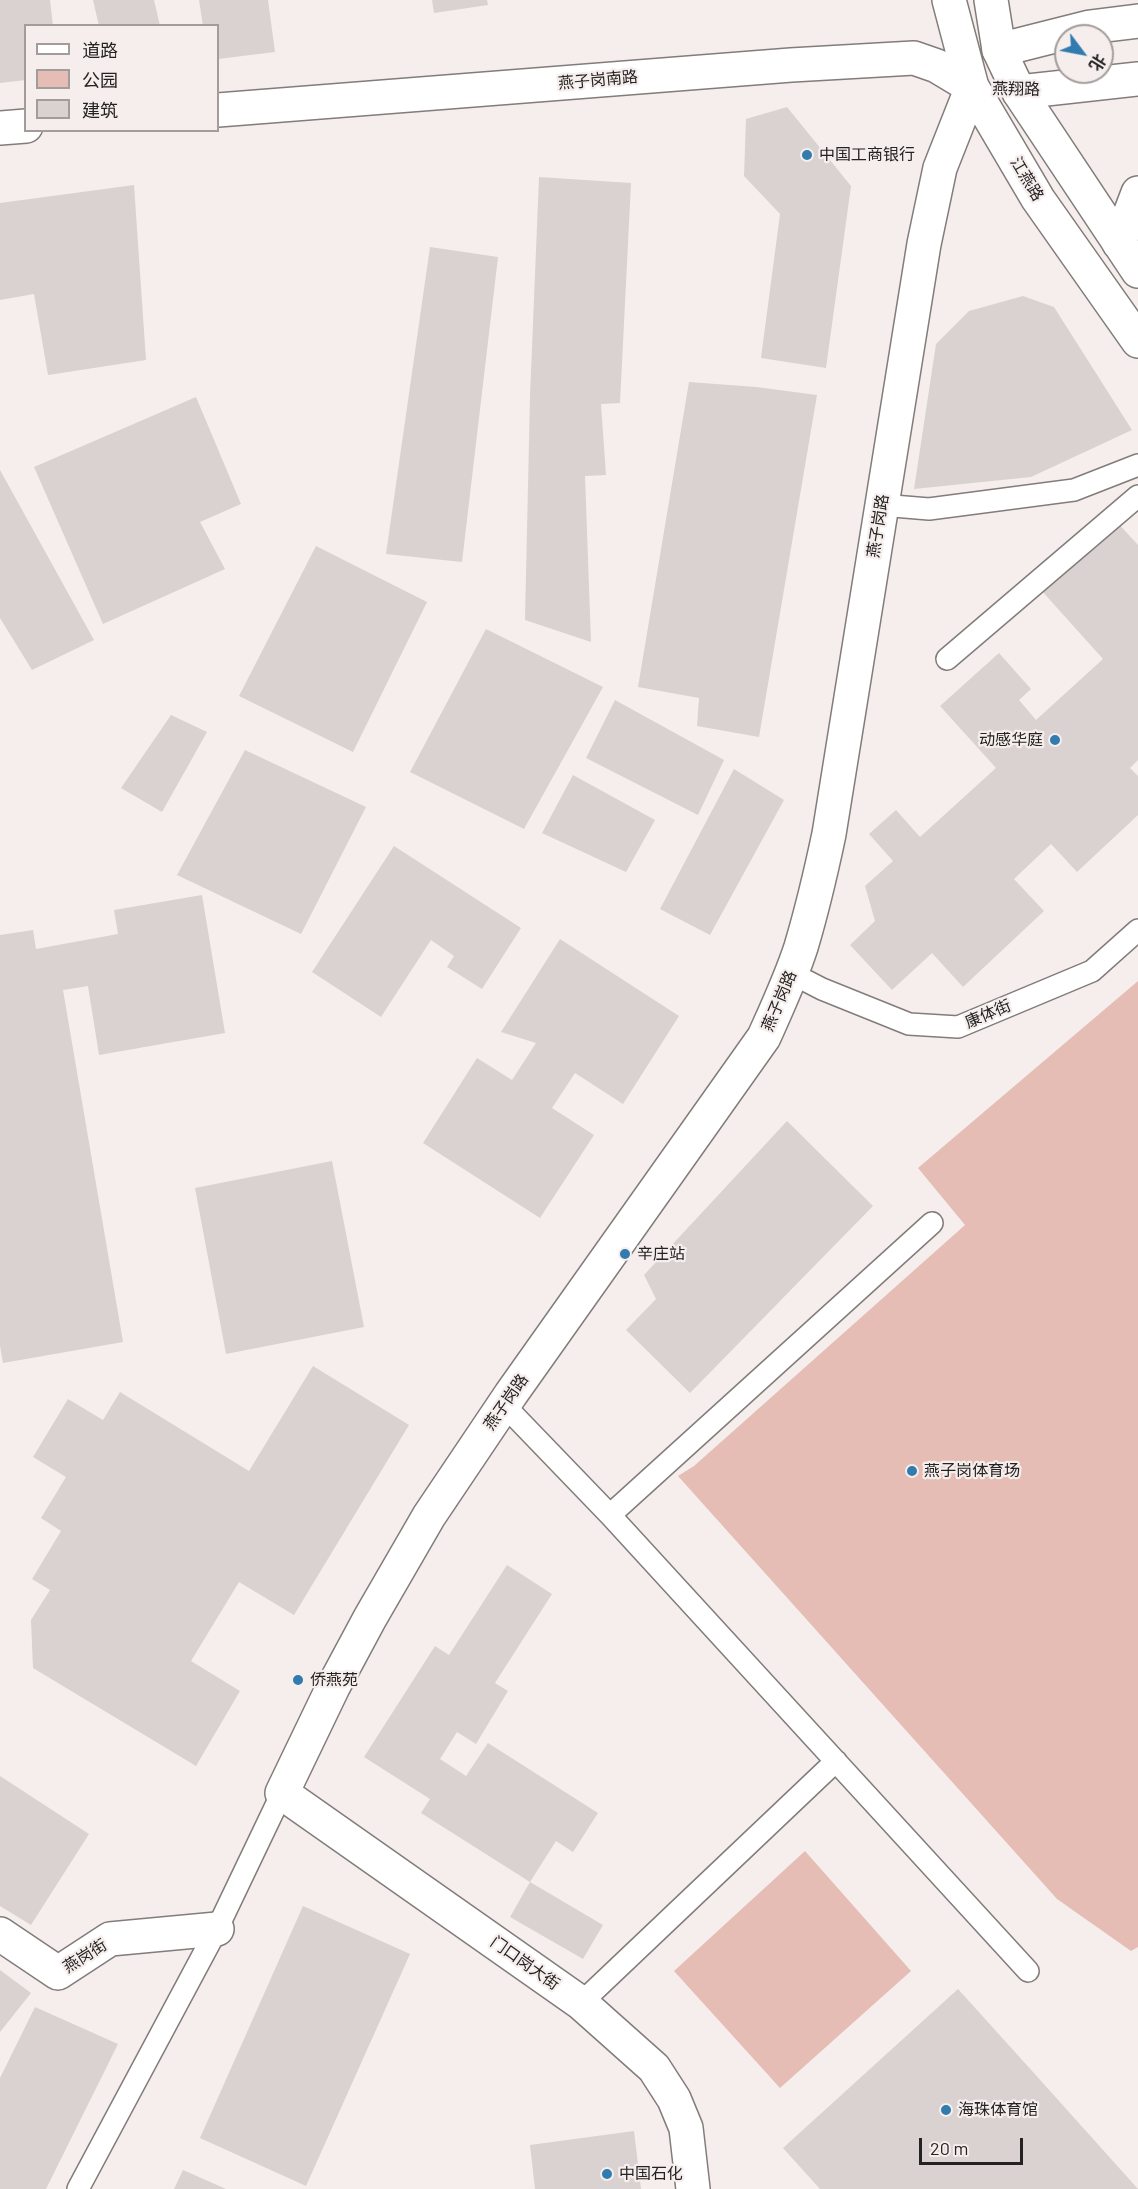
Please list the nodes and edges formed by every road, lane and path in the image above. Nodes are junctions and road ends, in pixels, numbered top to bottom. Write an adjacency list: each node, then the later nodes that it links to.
1 (949, 0): 6 (street, 江燕路)
2 (991, 0): 4 (street)
3 (1138, 21): 4 (street)
4 (999, 50): 6 (street, 燕翔路); 7 (street)
5 (1138, 79): 7 (street, 燕翔路)
6 (972, 87): 7 (street, 燕翔路); 8 (street, 燕子岗南路); 14 (street, 江燕路); 17 (street, 燕子岗路)
7 (1019, 92): 12 (street)
8 (219, 111)
9 (24, 126): 10 (street)
10 (0, 128)
11 (1138, 193): 12 (street)
12 (1119, 243): 13 (street)
13 (1138, 271)
14 (1138, 341)
15 (1138, 465): 17 (lane)
16 (1138, 496): 18 (lane)
17 (881, 505): 20 (street, 燕子岗路)
18 (947, 659)
19 (1138, 930): 20 (lane, 康体街)
20 (791, 973): 22 (street, 燕子岗路)
21 (932, 1224): 23 (lane)
22 (504, 1405): 23 (lane); 25 (street, 燕子岗路)
23 (610, 1515): 24 (lane)
24 (836, 1761): 28 (lane); 29 (lane)
25 (282, 1793): 26 (lane); 29 (street, 门口岗大街)
26 (217, 1929): 27 (street, 燕岗街); 30 (lane)
27 (0, 1934)
28 (1028, 1971)
29 (581, 2004): 31 (street, 门口岗大街)
30 (78, 2189)
31 (693, 2189)

